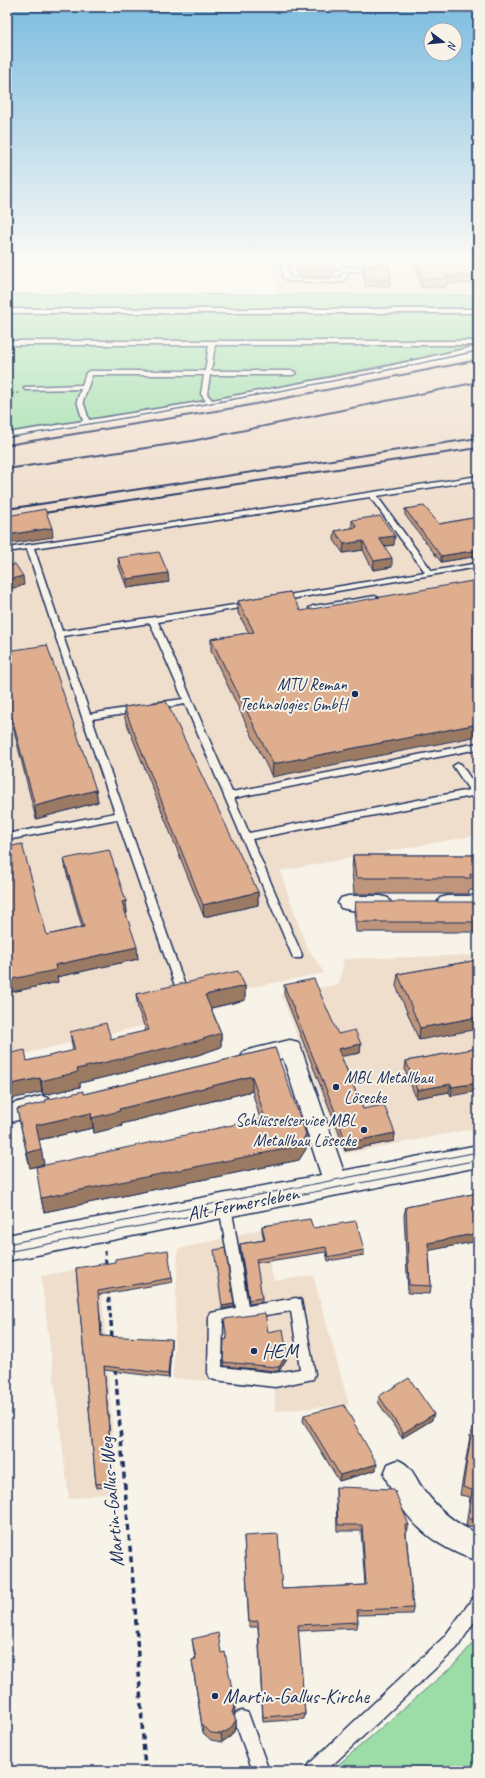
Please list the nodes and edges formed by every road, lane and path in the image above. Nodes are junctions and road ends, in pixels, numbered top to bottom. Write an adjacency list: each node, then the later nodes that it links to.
1 (7, 343): 2 (lane)
2 (212, 343): 3 (lane); 6 (lane)
3 (478, 343)
4 (478, 348): 9 (lane)
5 (292, 373): 6 (lane)
6 (206, 374): 7 (lane); 9 (lane)
7 (84, 387): 8 (lane); 10 (lane)
8 (26, 388)
9 (210, 402): 10 (lane)
10 (87, 423): 11 (lane)
11 (7, 435)
12 (478, 478): 13 (lane)
13 (372, 494): 14 (lane); 17 (lane)
14 (30, 547): 15 (lane); 21 (lane)
15 (7, 550)
16 (478, 565): 17 (lane)
17 (430, 573): 20 (lane)
18 (384, 597): 19 (lane)
19 (312, 608)
20 (153, 620): 21 (lane); 22 (lane)
21 (58, 634): 23 (lane)
22 (188, 701): 23 (lane); 27 (lane)
23 (86, 717): 28 (lane)
24 (478, 746): 27 (lane)
25 (458, 766): 26 (lane)
26 (476, 794): 30 (lane)
27 (228, 796): 30 (lane)
28 (121, 815): 29 (lane); 36 (lane)
29 (7, 837)
30 (246, 837): 35 (lane)
31 (348, 903): 32 (street)
32 (402, 903)
33 (432, 903): 34 (street)
34 (478, 903)
35 (297, 955)
36 (179, 983)
37 (236, 1060): 41 (street)
38 (60, 1101): 39 (street)
39 (7, 1114)
40 (478, 1156): 41 (main road, Alt Fermersleben)
41 (336, 1184): 42 (main road, Alt Fermersleben)
42 (225, 1206): 43 (main road, Alt Fermersleben); 47 (lane)
43 (102, 1230): 44 (main road, Alt Fermersleben); 45 (path)
44 (7, 1248)
45 (106, 1267)
46 (107, 1282): 48 (path)
47 (243, 1313): 47 (lane)
48 (113, 1346)
49 (114, 1362): 54 (path, Martin-Gallus-Weg)
50 (398, 1474): 51 (street)
51 (478, 1547)
52 (478, 1603): 56 (lane)
53 (242, 1718): 55 (lane)
54 (145, 1771)
55 (262, 1771)
56 (314, 1771)

